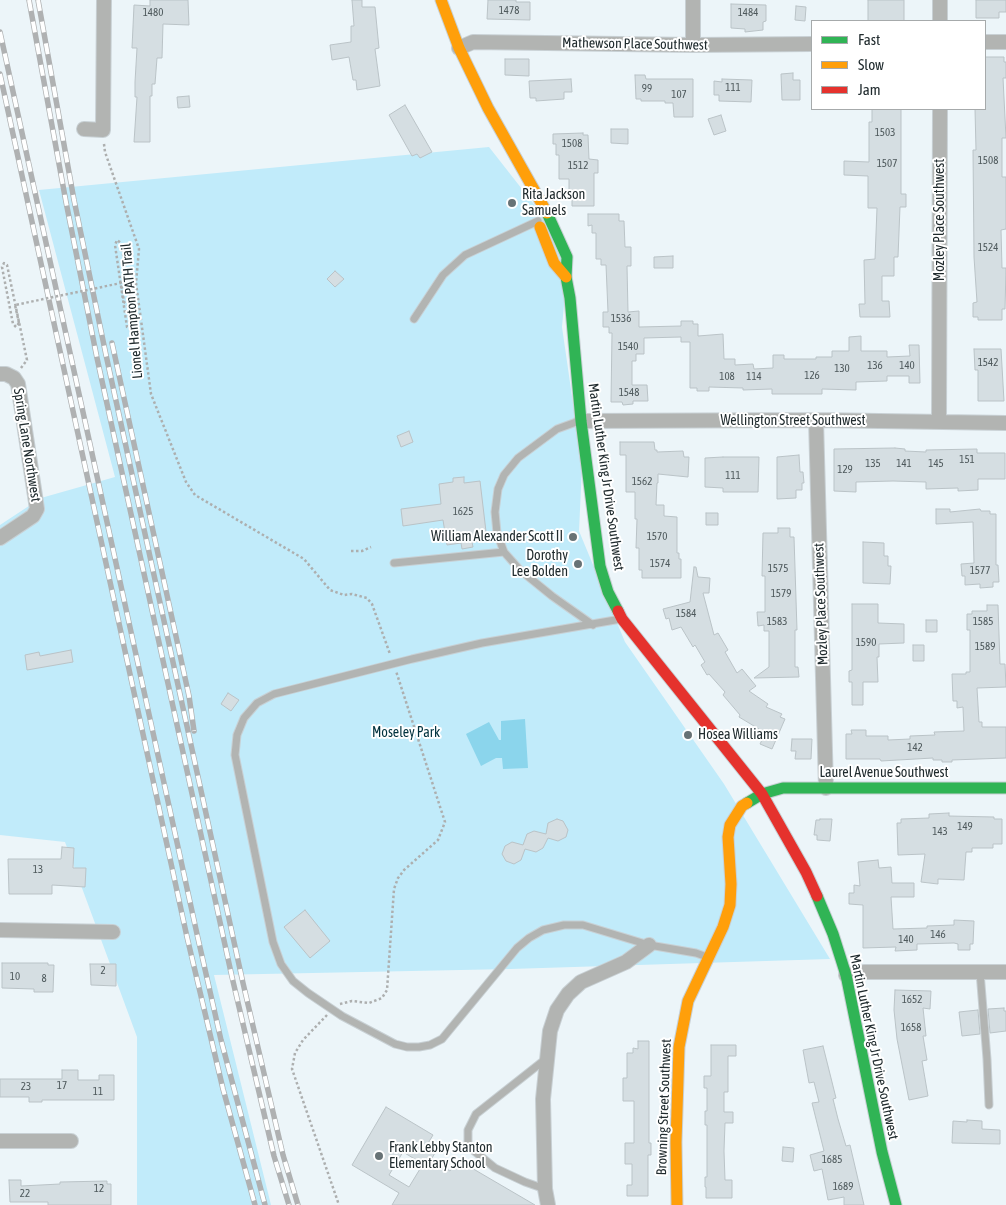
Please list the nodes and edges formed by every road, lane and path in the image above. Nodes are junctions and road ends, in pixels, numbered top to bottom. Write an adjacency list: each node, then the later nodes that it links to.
1 (104, 0): 14 (street)
2 (441, 0): 11 (main road, Martin Luther King Jr Drive Southwest)
3 (693, 0): 10 (street)
4 (940, 0): 5 (street)
5 (940, 20)
6 (439, 27): 15 (main road)
7 (986, 42): 8 (street)
8 (1006, 42)
9 (811, 44): 10 (street, Mathewson Place Southwest)
10 (693, 45): 11 (street, Mathewson Place Southwest)
11 (459, 48): 18 (main road, Martin Luther King Jr Drive Southwest)
12 (940, 110): 25 (street, Mozley Place Southwest)
13 (84, 129): 14 (street)
14 (103, 130): 20 (path, Lionel Hampton PATH Trail)
15 (507, 166)
16 (531, 210): 17 (main road, Martin Luther King Jr Drive Southwest)
17 (538, 221): 18 (main road, Martin Luther King Jr Drive Southwest); 19 (lane)
18 (566, 277): 24 (main road, Martin Luther King Jr Drive Southwest)
19 (414, 319)
20 (142, 333): 22 (path, bridge); 34 (path, Lionel Hampton PATH Trail)
21 (0, 374): 22 (street, Spring Lane Northwest)
22 (14, 378): 27 (street, Spring Lane Northwest)
23 (816, 420): 24 (street, Wellington Street Southwest); 25 (street, Wellington Street Southwest); 36 (street, Mozley Place Southwest)
24 (581, 421): 30 (lane); 32 (main road, Martin Luther King Jr Drive Southwest)
25 (939, 422): 26 (street, Wellington Street Southwest)
26 (1006, 423)
27 (0, 538)
28 (371, 547): 29 (path)
29 (351, 551)
30 (504, 552): 31 (lane); 33 (lane)
31 (394, 563)
32 (622, 619): 33 (lane); 38 (main road, Martin Luther King Jr Drive Southwest)
33 (593, 625): 41 (lane)
34 (388, 648)
35 (398, 678): 46 (path)
36 (826, 788): 37 (main road, Laurel Avenue Southwest); 38 (main road, Laurel Avenue Southwest)
37 (1006, 788)
38 (762, 794): 42 (main road, Browning Street Southwest); 45 (main road, Martin Luther King Jr Drive Southwest)
39 (0, 930): 40 (street)
40 (113, 932)
41 (649, 945): 42 (lane); 48 (street)
42 (707, 958): 55 (main road, Browning Street Southwest)
43 (980, 972): 44 (street); 45 (street); 49 (lane)
44 (1006, 972)
45 (846, 975): 56 (main road, Martin Luther King Jr Drive Southwest)
46 (342, 1002)
47 (320, 1021): 53 (path)
48 (547, 1058): 52 (street); 52 (lane)
49 (989, 1105)
50 (0, 1141): 51 (street)
51 (71, 1141)
52 (545, 1188): 54 (street)
53 (339, 1205)
54 (548, 1205)
55 (677, 1205)
56 (896, 1205)

